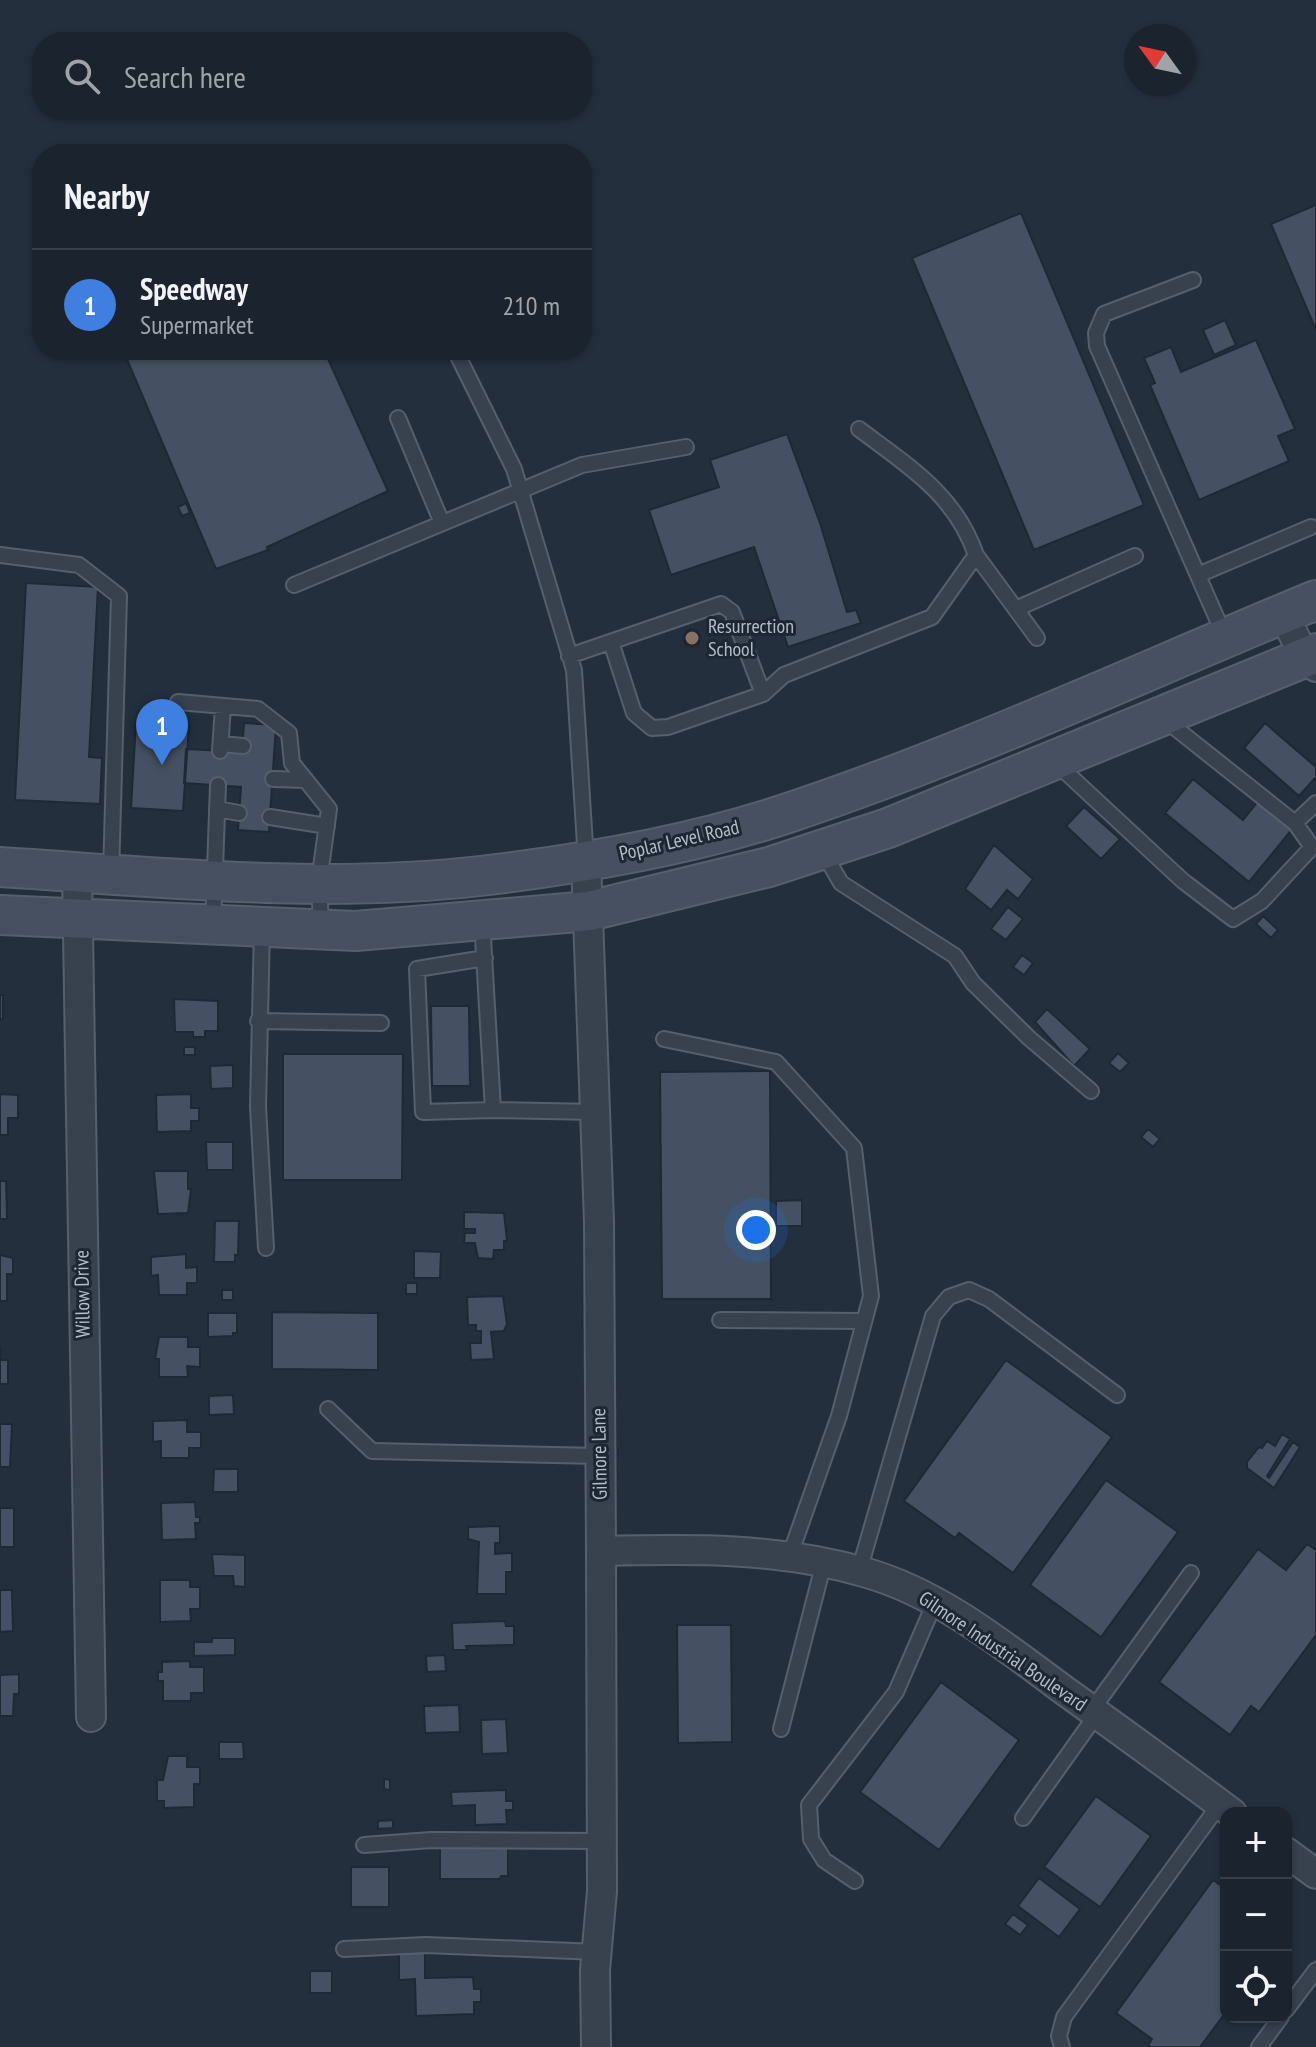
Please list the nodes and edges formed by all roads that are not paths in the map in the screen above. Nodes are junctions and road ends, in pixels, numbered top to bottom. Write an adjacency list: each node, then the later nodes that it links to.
1 (1193, 280): 12 (lane)
2 (460, 360): 6 (lane)
3 (398, 418): 7 (lane)
4 (859, 429): 10 (lane)
5 (686, 447): 6 (lane)
6 (520, 490): 7 (lane); 19 (lane)
7 (442, 523): 13 (lane)
8 (1311, 527): 12 (lane)
9 (0, 555): 41 (lane)
10 (976, 555): 15 (lane); 21 (lane)
11 (1135, 556): 15 (lane)
12 (1198, 575): 16 (lane)
13 (294, 585)
14 (1299, 606): 16 (main road, Poplar Level Road); 20 (street)
15 (1018, 608): 17 (lane)
16 (1225, 637): 39 (main road, Poplar Level Road)
17 (1037, 638)
18 (611, 642): 19 (lane); 21 (lane); 21 (lane)
19 (569, 656): 39 (lane)
20 (1312, 659): 24 (main road)
21 (763, 694)
22 (178, 702): 23 (lane)
23 (223, 706): 25 (lane); 27 (lane)
24 (1161, 716): 28 (main road); 36 (lane)
25 (243, 746)
26 (274, 748): 27 (lane)
27 (291, 749): 30 (lane)
28 (1053, 760): 36 (lane); 38 (main road)
29 (273, 779): 30 (lane)
30 (306, 780): 37 (lane)
31 (218, 785): 33 (lane)
32 (1316, 803): 36 (lane)
33 (217, 809): 34 (lane); 42 (lane)
34 (239, 813)
35 (270, 817): 37 (lane)
36 (1295, 823)
37 (327, 826): 43 (lane)
38 (822, 849): 44 (main road); 55 (lane)
39 (586, 861): 43 (main road, Poplar Level Road); 44 (street, Gilmore Lane)
40 (0, 867): 41 (main road, Poplar Level Road)
41 (94, 873): 42 (main road, Poplar Level Road); 46 (street, Willow Drive)
42 (213, 879): 43 (main road, Poplar Level Road); 48 (lane)
43 (319, 882): 50 (lane)
44 (589, 911): 47 (main road); 57 (street, Gilmore Lane)
45 (0, 915): 46 (main road)
46 (76, 919): 48 (main road); 71 (street, Willow Drive)
47 (482, 921): 50 (main road); 51 (lane)
48 (213, 925): 49 (main road)
49 (262, 927): 50 (main road); 52 (lane)
50 (322, 930)
51 (485, 958): 56 (lane); 56 (lane)
52 (258, 1021): 53 (lane); 58 (lane)
53 (381, 1023)
54 (664, 1039): 60 (lane)
55 (1091, 1091)
56 (493, 1110): 57 (lane)
57 (595, 1112): 63 (street, Gilmore Lane)
58 (266, 1248)
59 (720, 1320): 60 (lane)
60 (864, 1321): 65 (lane)
61 (1117, 1395): 67 (lane)
62 (328, 1409): 63 (lane)
63 (599, 1456): 64 (street, Gilmore Lane)
64 (601, 1551): 65 (street, Gilmore Industrial Boulevard); 76 (street, Gilmore Lane)
65 (790, 1555): 66 (street, Gilmore Industrial Boulevard)
66 (824, 1562): 67 (street, Gilmore Industrial Boulevard); 72 (lane)
67 (859, 1571): 69 (street, Gilmore Industrial Boulevard)
68 (1191, 1573): 70 (lane)
69 (935, 1602): 70 (street, Gilmore Industrial Boulevard); 80 (lane)
70 (1094, 1712): 73 (street, Gilmore Industrial Boulevard); 75 (lane)
71 (91, 1717)
72 (781, 1729)
73 (1225, 1807)
74 (1220, 1816): 87 (lane)
75 (1023, 1818)
76 (602, 1841): 77 (lane); 82 (street, Gilmore Lane)
77 (364, 1845)
78 (1292, 1856): 79 (street)
79 (1316, 1874)
80 (855, 1881)
81 (344, 1949): 82 (lane)
82 (597, 1952): 86 (street, Gilmore Lane)
83 (1316, 1970): 84 (lane)
84 (1292, 2002)
85 (1277, 2023): 88 (lane)
86 (596, 2047)
87 (1062, 2047)
88 (1259, 2047)

